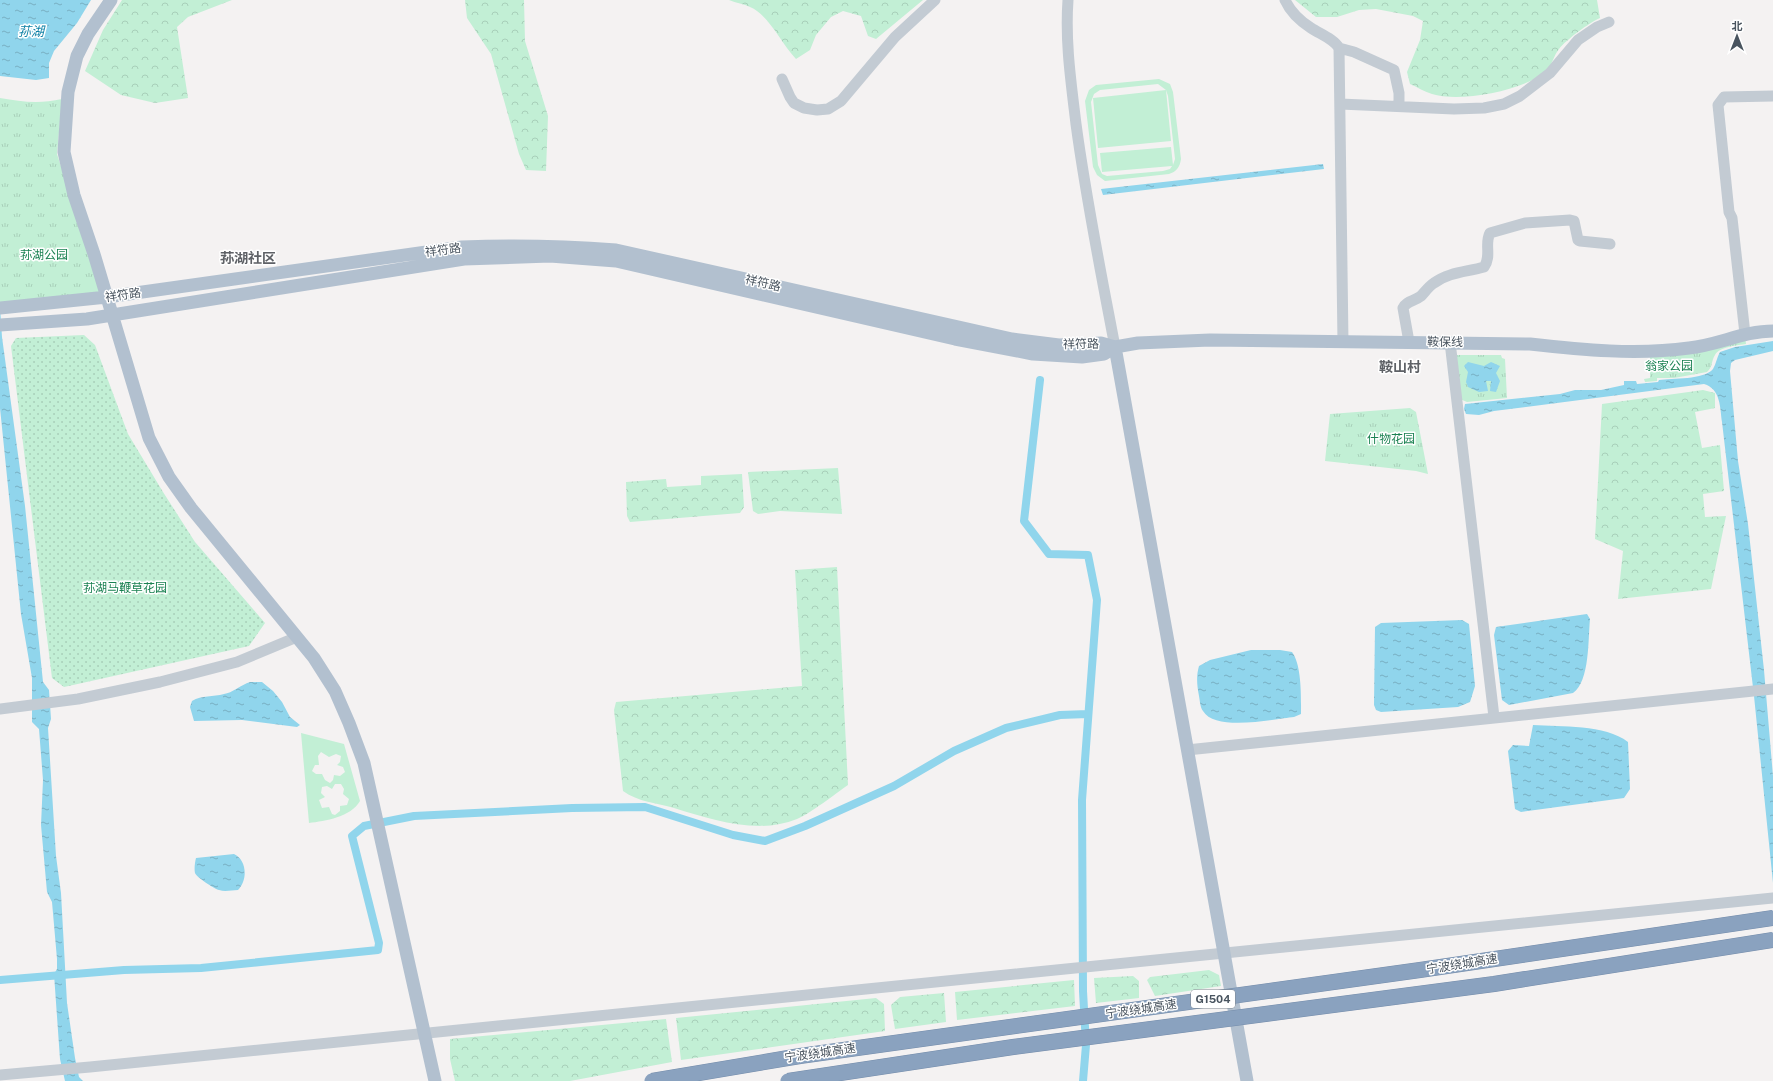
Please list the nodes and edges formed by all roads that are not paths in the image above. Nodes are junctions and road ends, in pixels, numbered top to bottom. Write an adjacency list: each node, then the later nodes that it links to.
1 (111, 0): 12 (main road)
2 (935, 0): 7 (street)
3 (1068, 0): 21 (street)
4 (1285, 0): 6 (street)
5 (1609, 22): 10 (street)
6 (1338, 48): 9 (street); 10 (street)
7 (782, 79)
8 (1773, 96): 17 (street)
9 (1340, 104): 10 (street); 18 (street)
10 (1399, 106)
11 (1610, 244): 19 (street)
12 (107, 298): 13 (main road, 祥符路); 14 (main road); 21 (main road, 祥符路)
13 (6, 308)
14 (112, 315): 15 (main road, 祥符路); 21 (main road, 祥符路); 22 (main road)
15 (0, 325)
16 (1773, 331): 17 (main road, 鞍保线)
17 (1745, 334): 20 (main road, 鞍保线)
18 (1343, 342): 19 (main road, 鞍保线); 21 (main road, 鞍保线)
19 (1409, 342): 20 (main road, 鞍保线)
20 (1450, 342): 25 (street)
21 (1115, 348): 26 (main road)
22 (297, 637): 24 (street); 31 (main road)
23 (1771, 689): 25 (street)
24 (0, 709)
25 (1494, 717): 26 (street)
26 (1187, 750): 30 (main road)
27 (1772, 898): 30 (street)
28 (1773, 918): 34 (highway, 宁波绕城高速 / G1504, bridge)
29 (1773, 940): 35 (highway, 宁波绕城高速 / G1504, bridge)
30 (1224, 954): 31 (street); 36 (main road)
31 (424, 1033): 32 (street); 33 (main road)
32 (0, 1075)
33 (435, 1081)
34 (652, 1081)
35 (788, 1081)
36 (1247, 1081)

